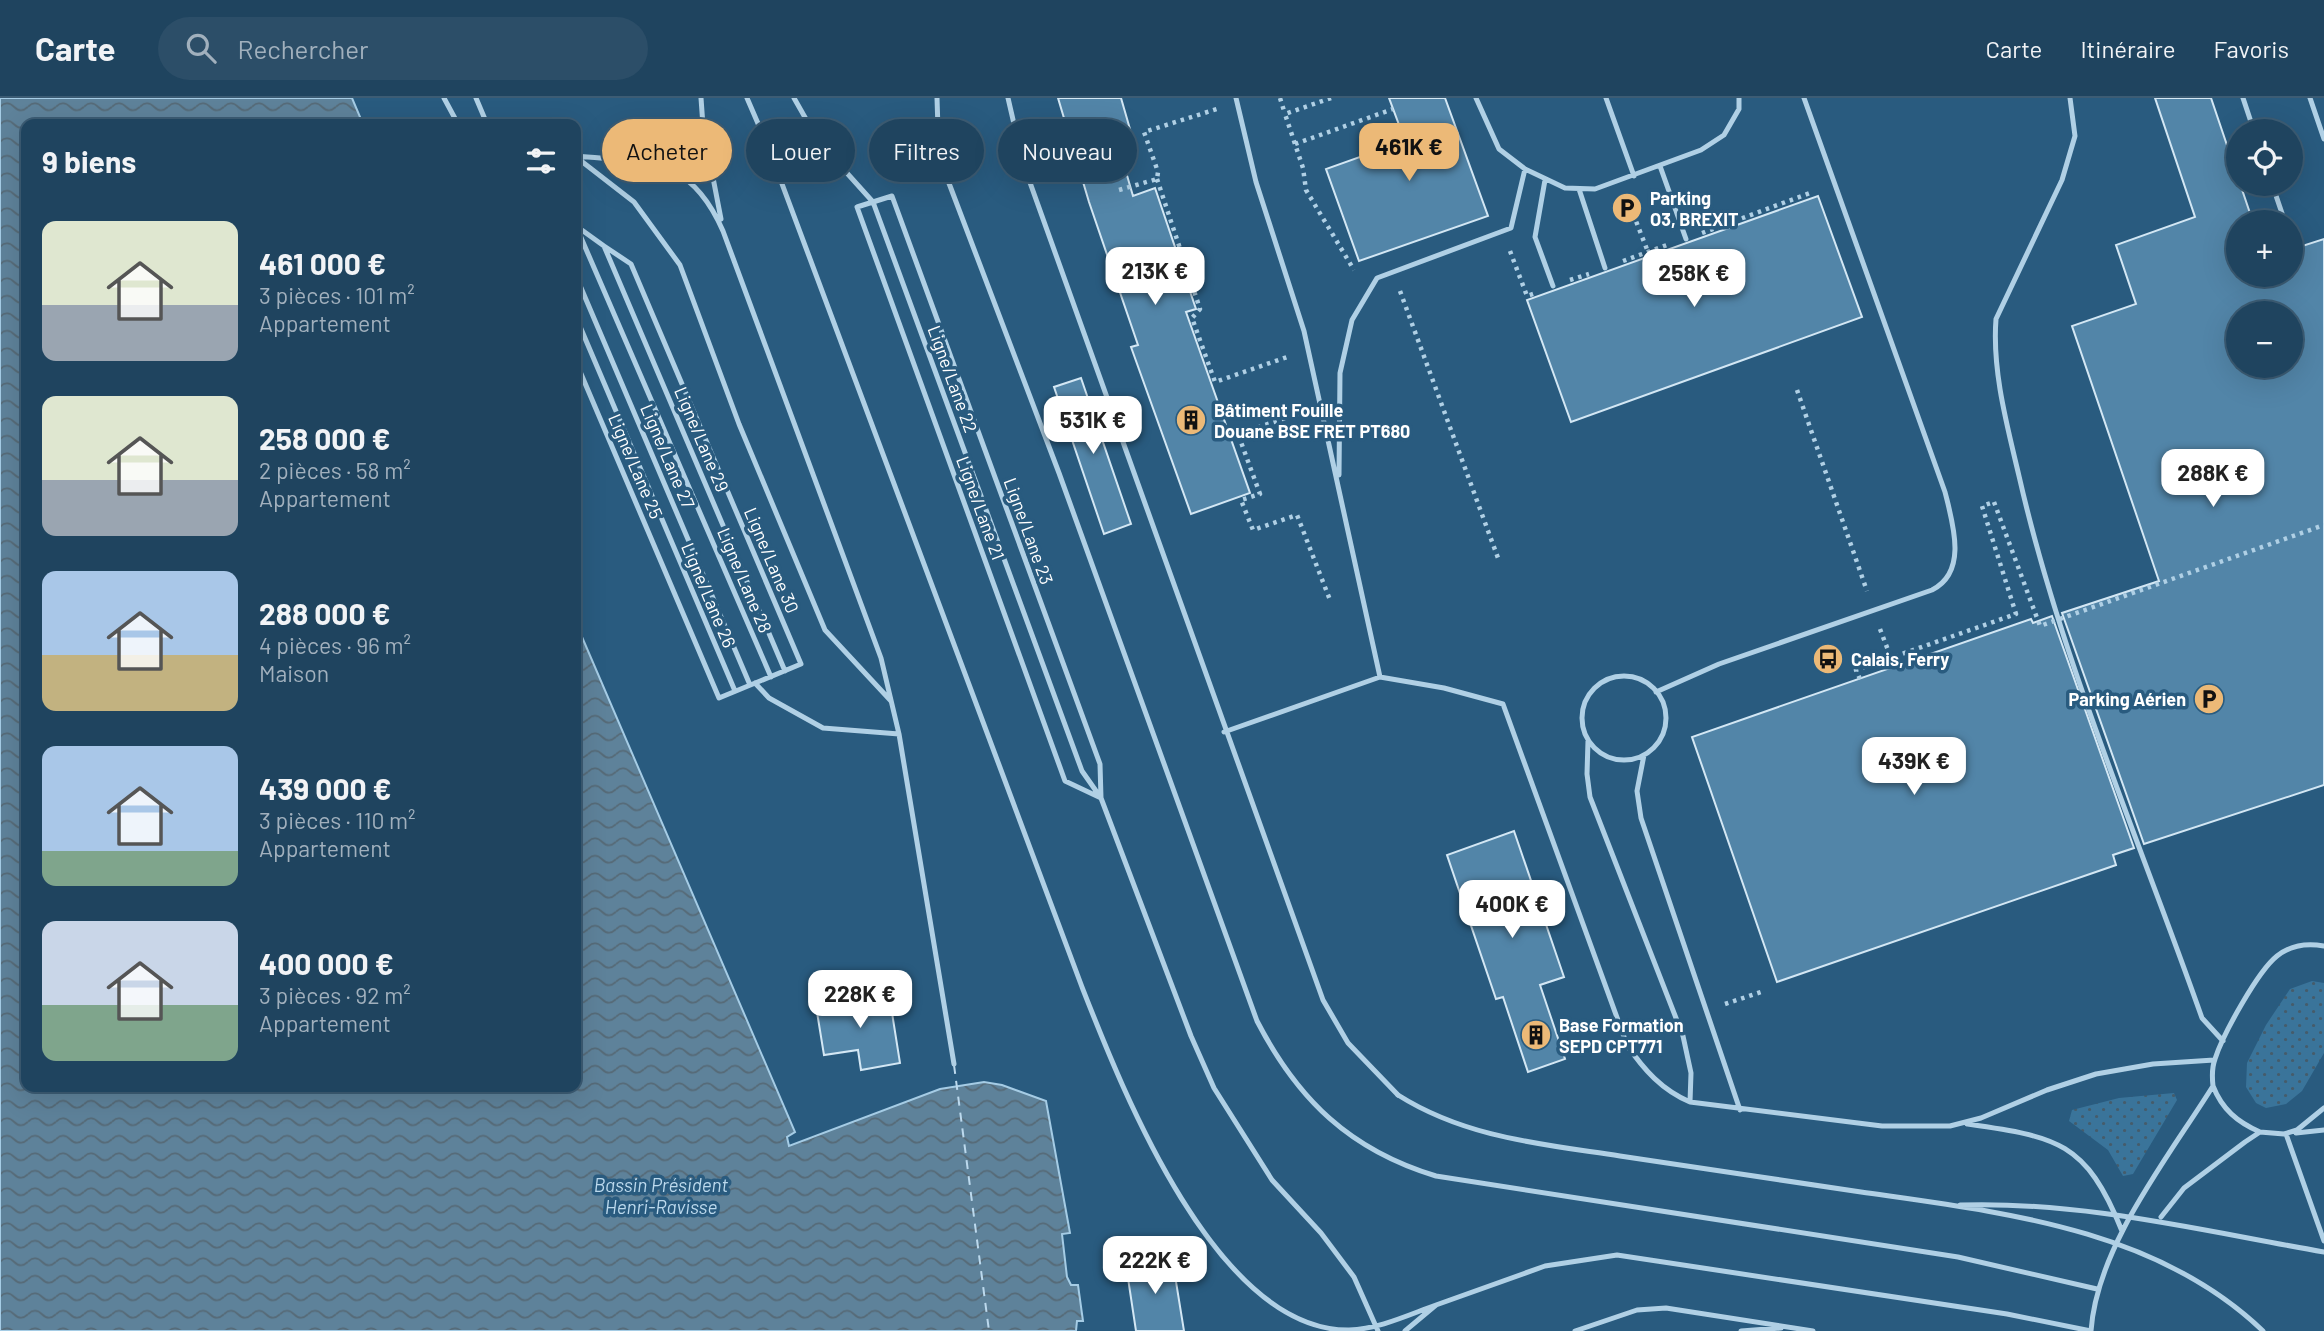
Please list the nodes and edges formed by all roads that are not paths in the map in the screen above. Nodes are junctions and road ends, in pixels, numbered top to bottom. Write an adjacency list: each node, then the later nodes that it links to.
1 (444, 98): 16 (lane)
2 (476, 98): 17 (lane)
3 (701, 98): 29 (lane)
4 (747, 98): 71 (lane)
5 (794, 98): 27 (lane)
6 (937, 98): 68 (lane)
7 (1008, 98): 46 (lane)
8 (1236, 98): 38 (lane)
9 (1476, 98): 23 (lane)
10 (1606, 98): 24 (lane)
11 (1739, 98): 22 (lane)
12 (1804, 98): 44 (lane)
13 (2070, 98): 52 (lane)
14 (2243, 98): 18 (lane)
15 (2310, 98): 19 (lane)
16 (455, 119)
17 (485, 119)
18 (2251, 119)
19 (2324, 139)
20 (581, 157): 29 (lane)
21 (581, 161): 45 (lane)
22 (1660, 166): 24 (lane); 31 (lane)
23 (1525, 169): 25 (lane); 38 (lane)
24 (1634, 176): 26 (lane)
25 (1545, 180): 26 (lane); 34 (lane)
26 (1579, 189): 33 (lane)
27 (873, 202): 50 (lane, Ligne/Lane 22); 50 (lane, Ligne/Lane 23); 50 (lane, Ligne/Lane 21)
28 (581, 230): 32 (lane)
29 (723, 231): 45 (lane)
30 (581, 236): 40 (lane, Ligne/Lane 28)
31 (1686, 239)
32 (604, 246): 39 (lane, Ligne/Lane 29); 39 (lane, Ligne/Lane 30)
33 (1605, 268)
34 (1553, 286)
35 (581, 288): 42 (lane, Ligne/Lane 27)
36 (581, 329): 43 (lane, Ligne/Lane 26)
37 (581, 374): 43 (lane, Ligne/Lane 25)
38 (1339, 496): 41 (lane)
39 (785, 671): 40 (lane)
40 (771, 677): 42 (lane)
41 (1380, 677): 46 (lane); 56 (lane)
42 (753, 684): 43 (lane); 47 (lane)
43 (736, 691)
44 (1656, 692): 48 (lane); 49 (lane)
45 (893, 703): 47 (lane)
46 (1224, 732): 63 (lane, bridge)
47 (899, 734): 54 (lane)
48 (1588, 741): 49 (lane); 56 (lane)
49 (1644, 755): 58 (lane)
50 (1101, 798): 71 (lane)
51 (2324, 946): 52 (lane)
52 (2223, 1041): 53 (lane)
53 (2214, 1060): 55 (lane); 59 (lane)
54 (954, 1065)
55 (2213, 1086): 61 (lane); 65 (lane)
56 (1690, 1102): 58 (lane)
57 (2324, 1108): 62 (lane)
58 (1740, 1110): 59 (lane)
59 (1964, 1124): 65 (lane)
60 (2324, 1130): 62 (lane)
61 (2260, 1132): 62 (lane); 64 (lane)
62 (2284, 1134): 66 (lane)
63 (1951, 1205): 67 (lane, bridge); 79 (lane, bridge)
64 (2161, 1217)
65 (2122, 1231): 68 (lane)
66 (2324, 1241)
67 (2324, 1252)
68 (2097, 1289): 78 (lane)
69 (1436, 1305): 71 (lane); 72 (lane); 78 (lane)
70 (1791, 1327): 73 (lane); 74 (lane); 75 (lane); 76 (lane); 77 (lane)
71 (1377, 1328)
72 (1405, 1331)
73 (1575, 1331)
74 (1741, 1331)
75 (1770, 1331)
76 (1780, 1331)
77 (1813, 1331)
78 (2091, 1331)
79 (2263, 1331)

